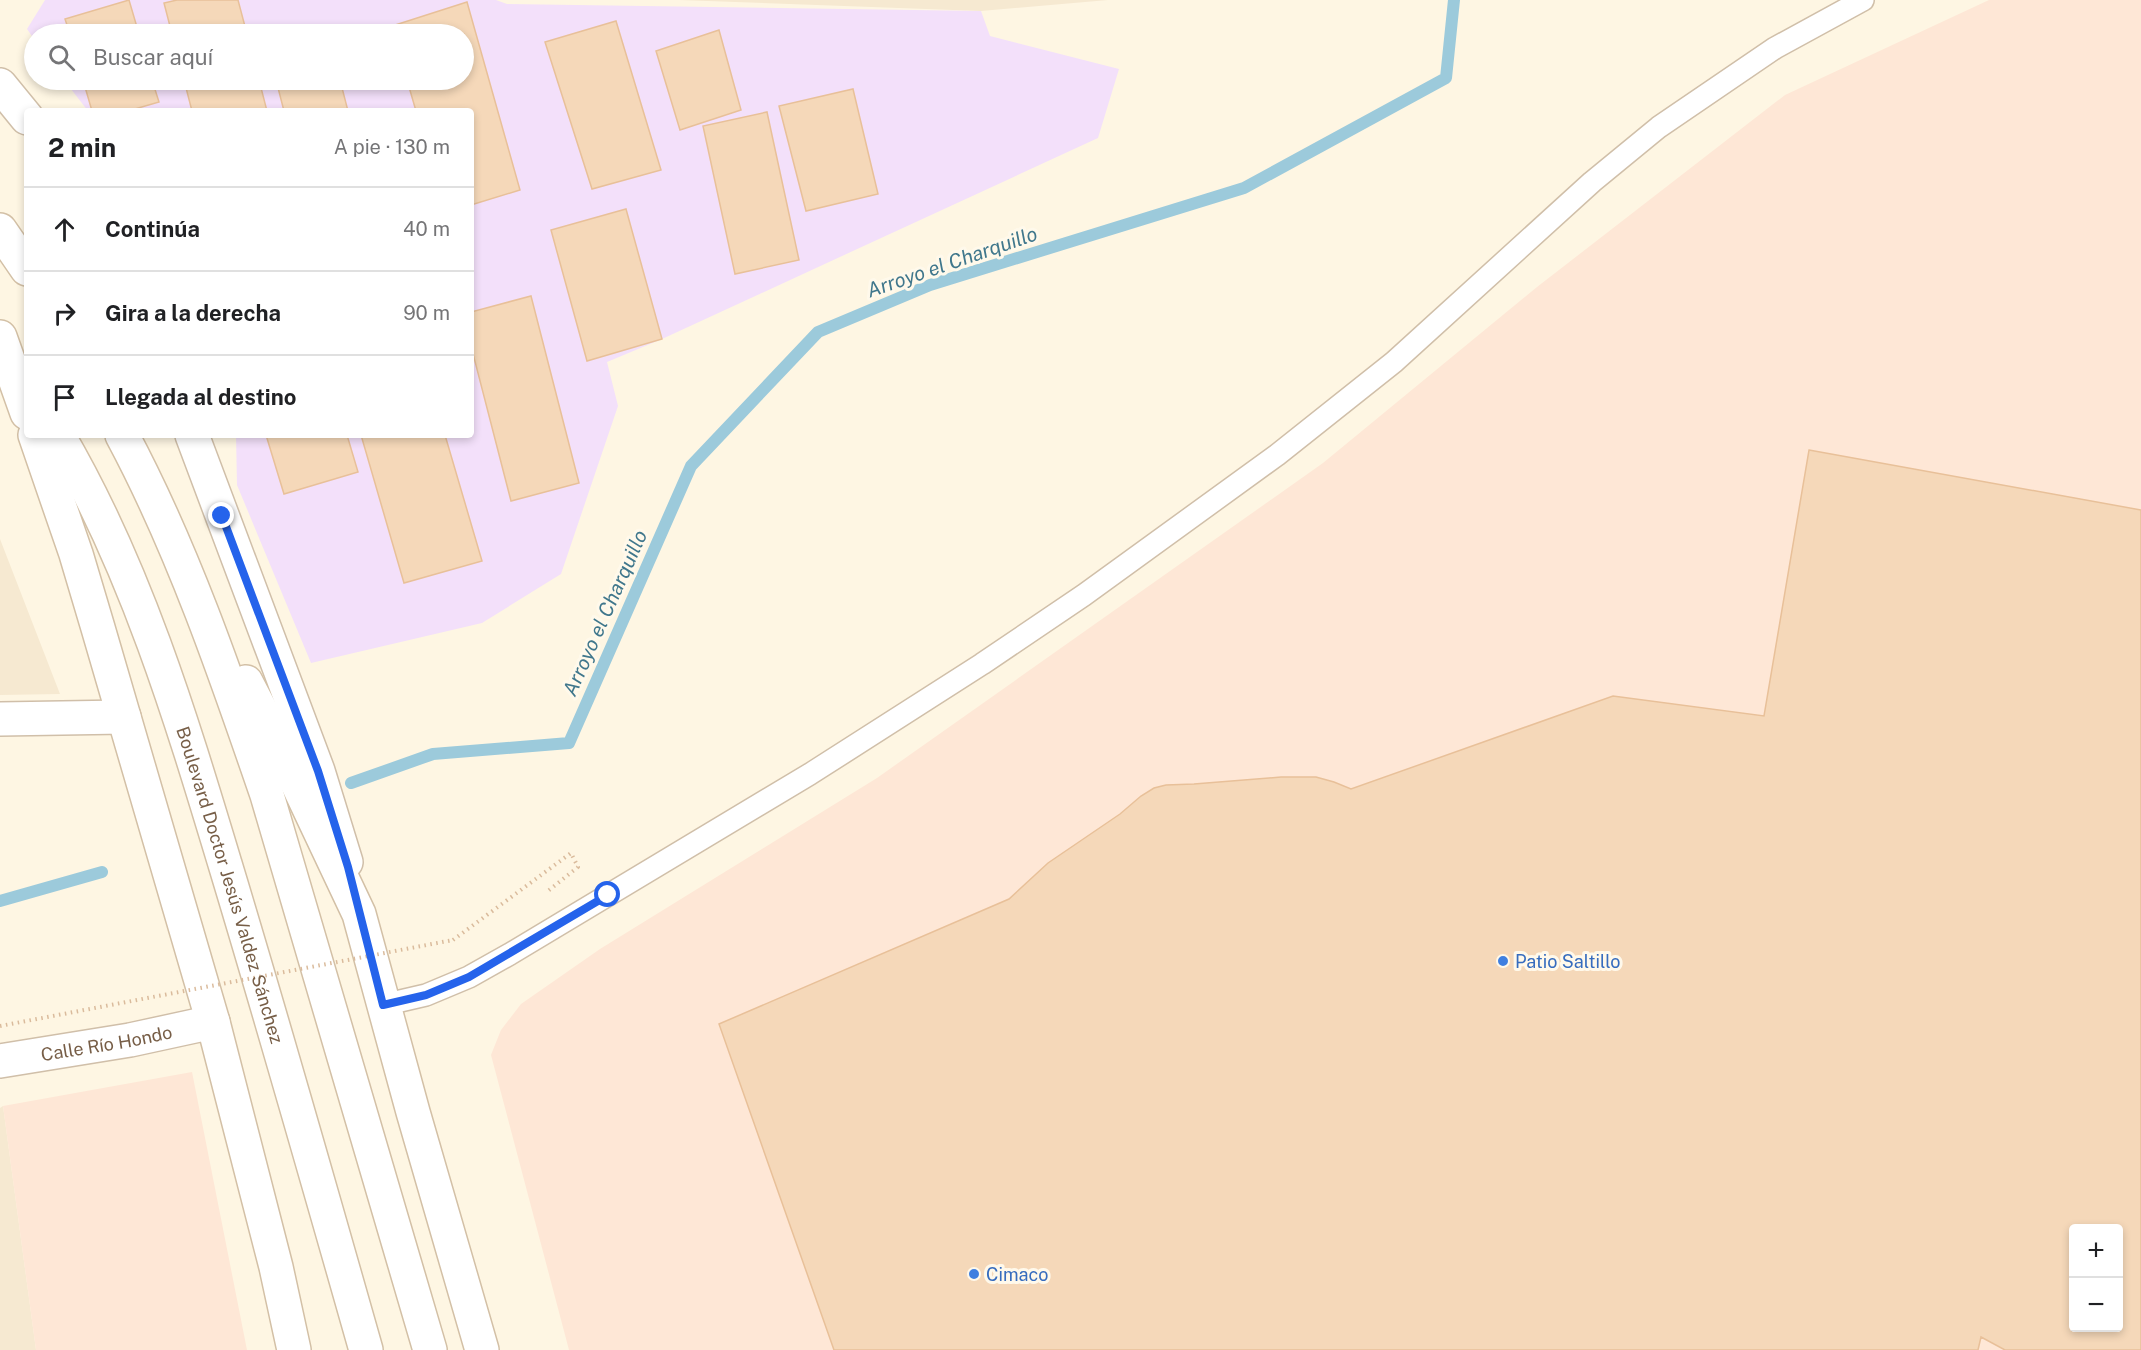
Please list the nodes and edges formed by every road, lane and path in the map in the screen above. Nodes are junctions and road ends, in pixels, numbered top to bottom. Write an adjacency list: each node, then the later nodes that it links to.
1 (1863, 0): 18 (lane)
2 (0, 85): 3 (street)
3 (24, 114)
4 (0, 230): 5 (street)
5 (24, 265)
6 (0, 337): 7 (street); 8 (street)
7 (24, 377)
8 (24, 405)
9 (36, 438): 14 (street)
10 (60, 438): 23 (street, Boulevard Doctor Jesús Valdez Sánchez)
11 (123, 438): 13 (street)
12 (193, 438): 17 (street)
13 (181, 562): 17 (street); 24 (street)
14 (124, 717): 15 (street); 19 (street)
15 (0, 718)
16 (543, 896): 20 (path, bridge)
17 (359, 914): 18 (street)
18 (383, 1005): 25 (street)
19 (210, 1010): 21 (street, Calle Río Hondo); 22 (street)
20 (0, 1026)
21 (0, 1061)
22 (294, 1350)
23 (366, 1350)
24 (430, 1350)
25 (482, 1350)

